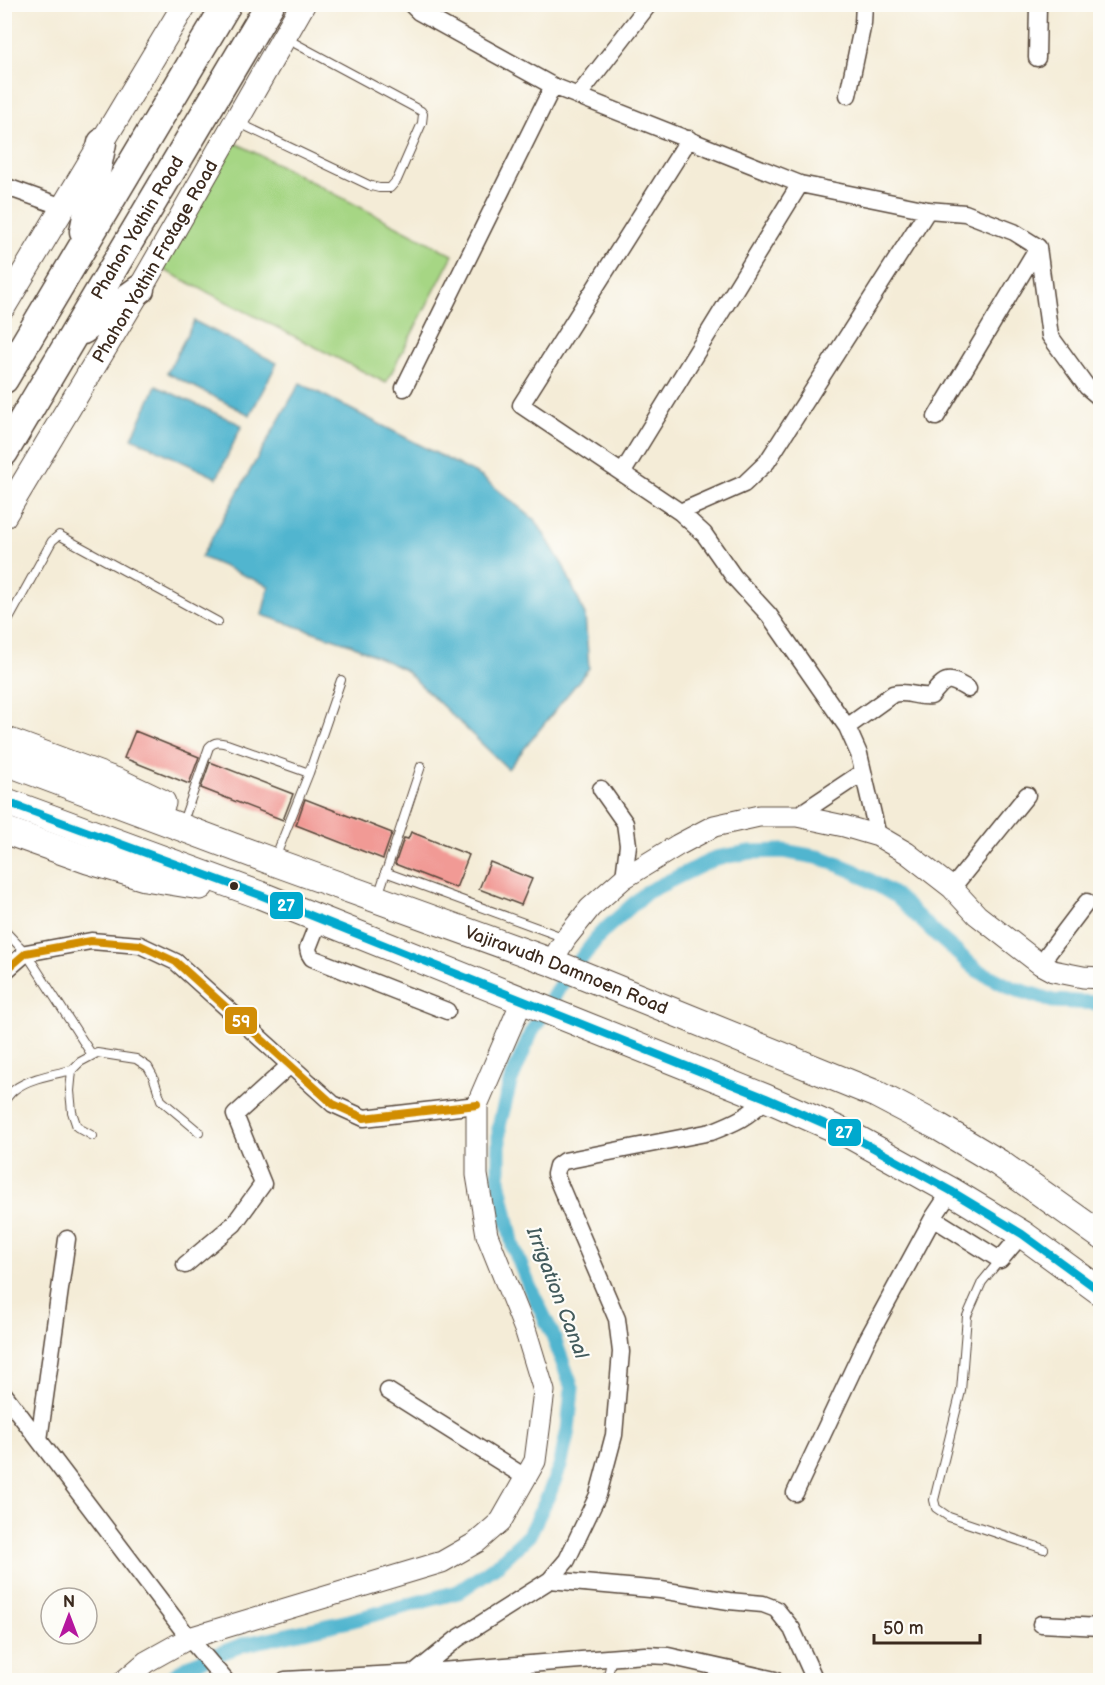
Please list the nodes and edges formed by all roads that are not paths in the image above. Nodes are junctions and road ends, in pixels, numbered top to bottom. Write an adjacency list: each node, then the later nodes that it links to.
1 (185, 4): 16 (main road)
2 (227, 4): 22 (highway, Phahon Yothin Road)
3 (270, 4): 25 (highway, Phahon Yothin Road)
4 (303, 4): 9 (main road, Phahon Yothin Frotage Road)
5 (411, 4): 11 (street)
6 (649, 4): 13 (street)
7 (864, 4): 12 (street)
8 (1038, 4): 10 (street)
9 (284, 37): 14 (main road, Phahon Yothin Frotage Road); 14 (lane)
10 (1037, 58)
11 (553, 86): 13 (street); 27 (street)
12 (848, 95)
13 (578, 96): 15 (street)
14 (235, 122): 23 (main road, Phahon Yothin Frotage Road)
15 (689, 139): 17 (street); 31 (street)
16 (102, 143): 19 (main road); 22 (highway)
17 (800, 184): 20 (street); 31 (street)
18 (4, 186): 19 (street)
19 (63, 207): 24 (main road)
20 (928, 210): 21 (street); 32 (street)
21 (1038, 247): 28 (street); 29 (street)
22 (81, 251): 26 (highway, Phahon Yothin Road)
23 (140, 290): 25 (highway); 33 (main road, Phahon Yothin Frotage Road)
24 (4, 306)
25 (73, 338): 30 (highway, Phahon Yothin Road)
26 (6, 376)
27 (404, 388)
28 (1101, 398)
29 (936, 417)
30 (4, 452)
31 (623, 472): 32 (street)
32 (680, 512): 38 (street)
33 (4, 516)
34 (218, 622): 35 (lane)
35 (4, 628)
36 (341, 681): 43 (lane)
37 (968, 690): 38 (street)
38 (847, 727): 42 (street)
39 (4, 740): 47 (main road)
40 (4, 761): 51 (main road, Vajiravudh Damnoen Road)
41 (421, 766): 52 (lane)
42 (863, 772): 48 (street); 50 (street)
43 (309, 773): 47 (lane); 51 (lane)
44 (601, 789): 53 (street)
45 (1028, 795): 54 (street)
46 (4, 801): 55 (main road)
47 (186, 813): 51 (main road)
48 (797, 816): 50 (street); 53 (street)
49 (4, 830): 55 (main road)
50 (878, 836): 54 (street)
51 (274, 861): 55 (main road); 56 (main road, Vajiravudh Damnoen Road)
52 (385, 872): 56 (lane); 60 (lane)
53 (624, 878): 60 (street)
54 (952, 888): 63 (street)
55 (260, 895): 58 (main road)
56 (377, 899): 62 (main road, Vajiravudh Damnoen Road)
57 (1087, 902): 63 (street)
58 (319, 920): 66 (main road); 67 (street)
59 (4, 930): 61 (lane)
60 (566, 938): 62 (street)
61 (26, 952): 64 (street); 68 (lane); 69 (street)
62 (550, 962): 79 (main road, Vajiravudh Damnoen Road)
63 (1040, 964): 65 (street)
64 (4, 972)
65 (1101, 978)
66 (522, 1001): 71 (main road); 73 (street)
67 (447, 1011)
68 (92, 1055): 70 (lane); 74 (lane)
69 (290, 1065): 73 (street); 82 (street)
70 (72, 1070): 72 (lane); 75 (lane)
71 (766, 1098): 76 (main road); 90 (street)
72 (4, 1101)
73 (477, 1105): 87 (street)
74 (199, 1132)
75 (93, 1136)
76 (951, 1191): 77 (street); 78 (main road)
77 (933, 1218): 81 (street); 88 (street)
78 (1022, 1234): 81 (street); 83 (main road)
79 (1101, 1235)
80 (67, 1239): 86 (street)
81 (1000, 1260): 89 (lane)
82 (185, 1265)
83 (1101, 1291)
84 (388, 1391): 87 (street)
85 (5, 1395): 86 (street)
86 (39, 1440): 93 (street)
87 (525, 1477): 93 (street)
88 (795, 1493)
89 (1044, 1549)
90 (550, 1580): 95 (street); 102 (street)
91 (1041, 1624): 92 (street)
92 (1101, 1628)
93 (189, 1638): 97 (street); 98 (street)
94 (612, 1657): 95 (street); 100 (lane); 101 (street)
95 (415, 1673): 96 (street)
96 (356, 1678): 99 (street)
97 (125, 1680)
98 (225, 1680)
99 (285, 1680)
100 (607, 1680)
101 (775, 1680)
102 (815, 1680)

